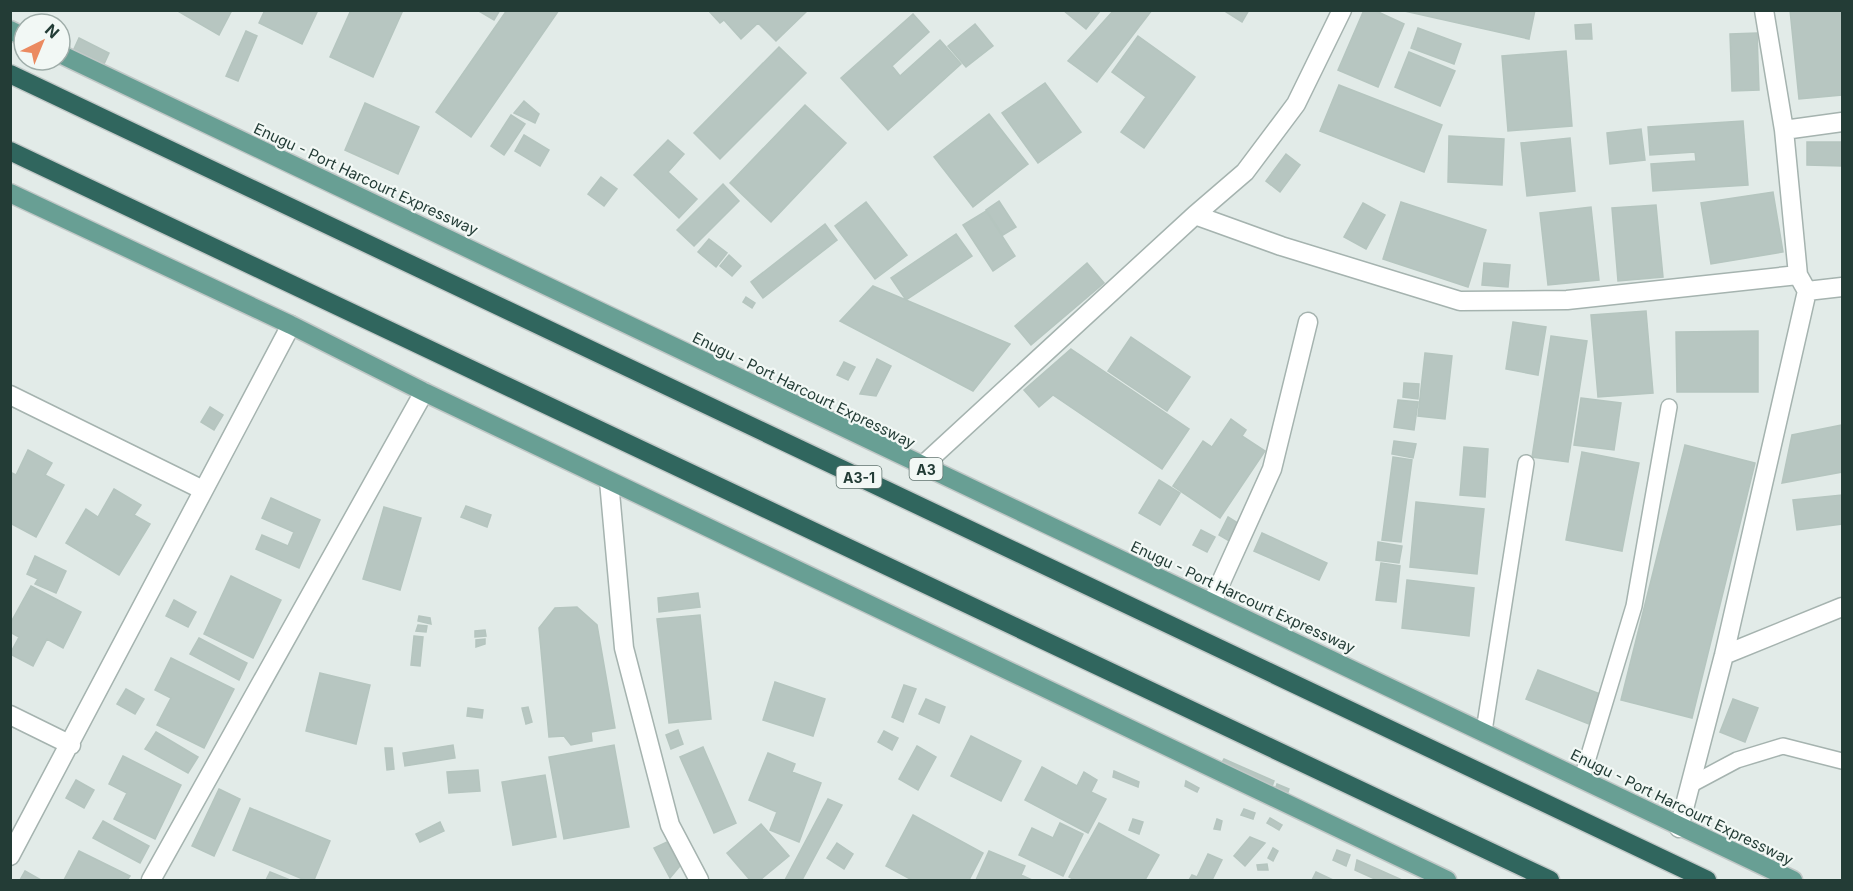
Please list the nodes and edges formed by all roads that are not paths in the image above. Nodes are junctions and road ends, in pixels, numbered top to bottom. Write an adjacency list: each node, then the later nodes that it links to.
1 (1342, 10): 9 (street)
2 (1766, 10): 6 (street)
3 (72, 60): 18 (main road, Enugu - Port Harcourt Expressway / A3)
4 (10, 74): 36 (highway, A3-1)
5 (1842, 122): 6 (street)
6 (1784, 130): 10 (street)
7 (10, 151): 35 (highway)
8 (10, 194): 13 (main road)
9 (1195, 215): 10 (street); 18 (street)
10 (1803, 283): 11 (street); 23 (street)
11 (1842, 287)
12 (1308, 322): 21 (street)
13 (291, 325): 14 (main road); 20 (street)
14 (424, 393): 19 (main road); 32 (street)
15 (10, 396): 20 (street)
16 (1669, 407): 28 (lane)
17 (1526, 463): 25 (lane)
18 (921, 466): 21 (main road, Enugu - Port Harcourt Expressway / A3)
19 (609, 481): 33 (street); 34 (main road)
20 (203, 490): 26 (street)
21 (1212, 602): 25 (main road, Enugu - Port Harcourt Expressway / A3)
22 (1842, 607): 23 (street)
23 (1724, 655): 29 (street)
24 (10, 715): 26 (street)
25 (1484, 731): 28 (main road, Enugu - Port Harcourt Expressway / A3)
26 (71, 745): 31 (street)
27 (1842, 761): 29 (lane)
28 (1582, 778): 30 (main road, Enugu - Port Harcourt Expressway / A3)
29 (1692, 784): 30 (street)
30 (1680, 828): 37 (main road, Enugu - Port Harcourt Expressway / A3)
31 (10, 856)
32 (151, 880)
33 (699, 880)
34 (1447, 880)
35 (1550, 880)
36 (1707, 880)
37 (1793, 880)

